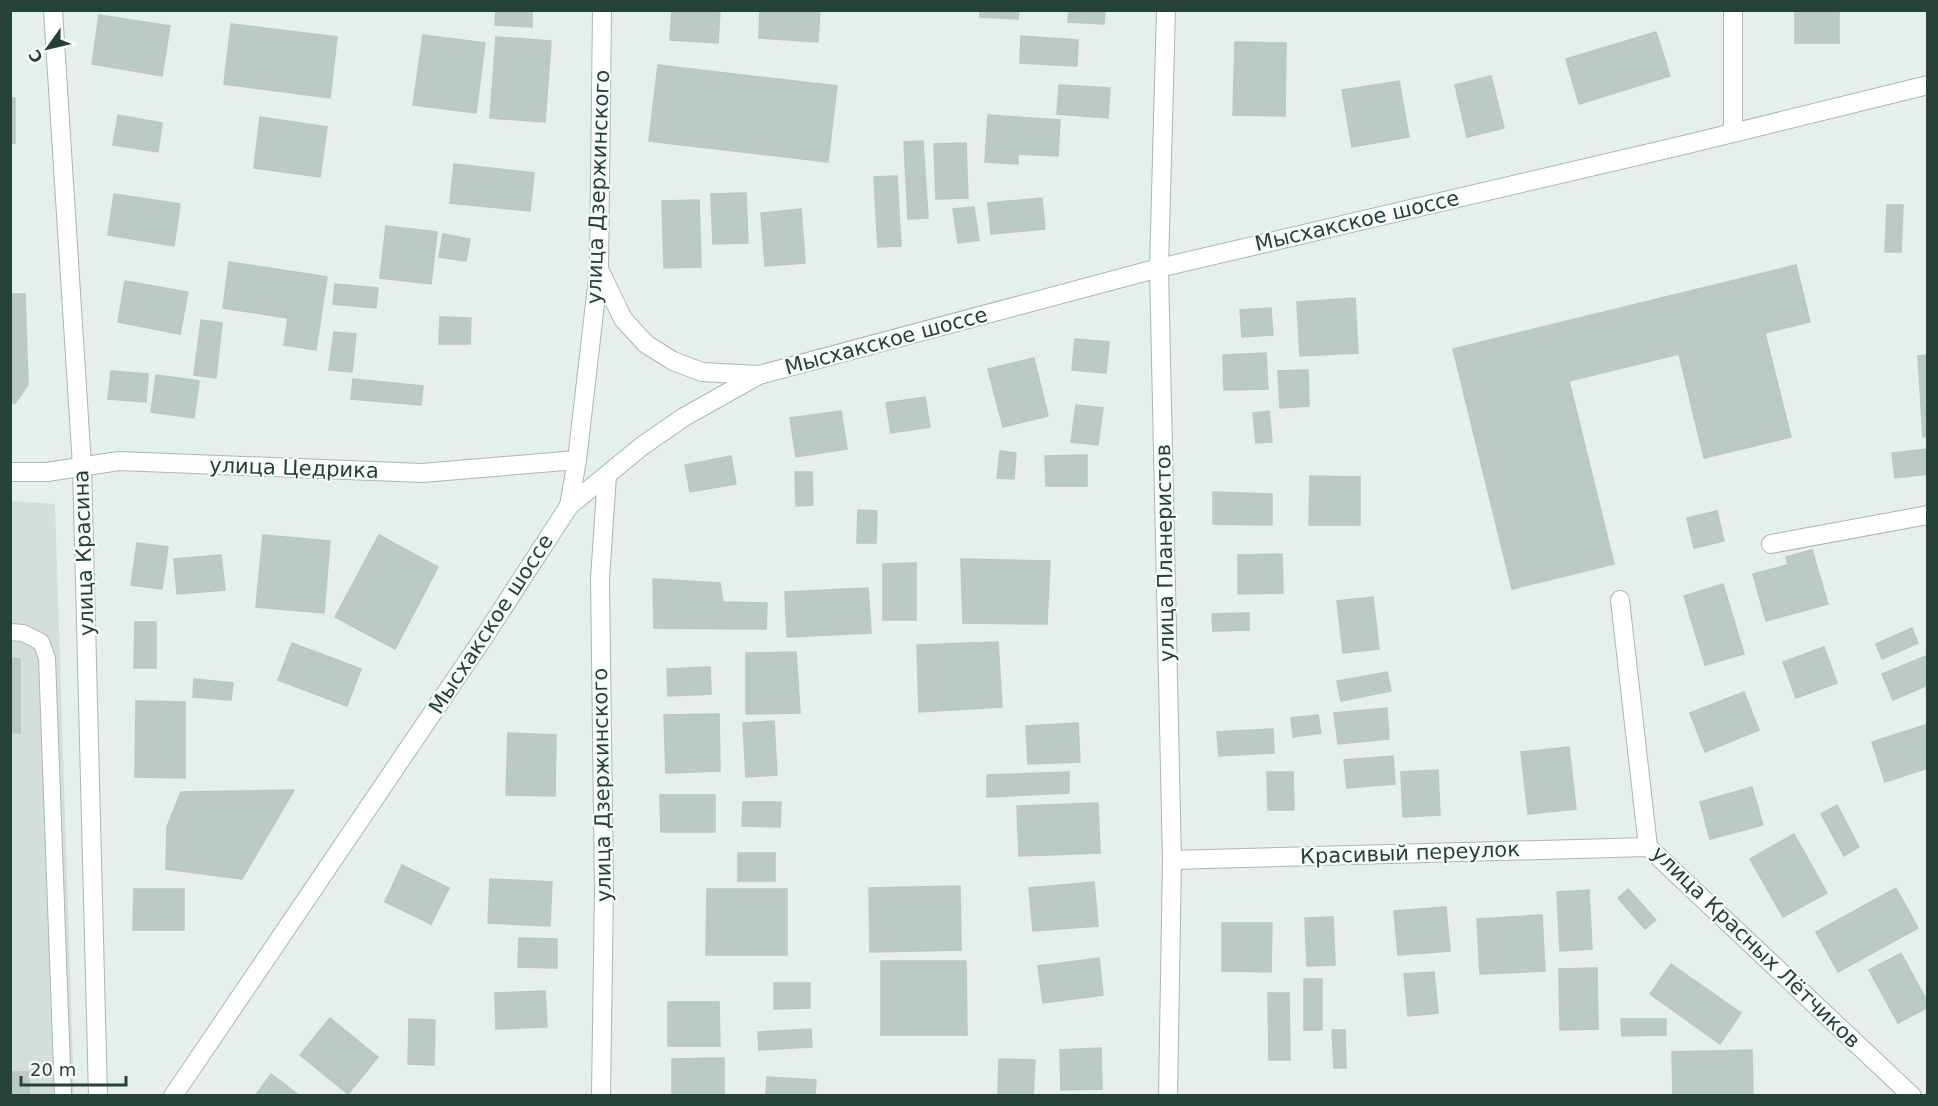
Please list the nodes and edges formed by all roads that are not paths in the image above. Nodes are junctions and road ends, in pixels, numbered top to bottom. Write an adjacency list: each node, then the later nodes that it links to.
1 (53, 10): 11 (street, улица Красина)
2 (602, 10): 8 (street, улица Дзержинского)
3 (1166, 10): 7 (street, улица Планеристов)
4 (1733, 10): 6 (street)
5 (1928, 85): 6 (street, Мысхакское шоссе)
6 (1733, 132): 7 (street, Мысхакское шоссе)
7 (1159, 268): 9 (street, Мысхакское шоссе); 20 (street, улица Планеристов)
8 (600, 269): 9 (street); 10 (street, улица Дзержинского)
9 (759, 375): 13 (street, Мысхакское шоссе)
10 (577, 460): 11 (street, улица Цедрика); 14 (street, улица Дзержинского)
11 (82, 466): 12 (street, улица Цедрика); 22 (street, улица Красина)
12 (10, 472)
13 (607, 475): 14 (street, Мысхакское шоссе); 24 (street, улица Дзержинского)
14 (569, 506): 23 (street, Мысхакское шоссе)
15 (1928, 515): 16 (street)
16 (1771, 544)
17 (1620, 600): 19 (street, улица Красных Лётчиков)
18 (10, 633): 21 (lane)
19 (1648, 847): 20 (street, Красивый переулок); 26 (street, улица Красных Лётчиков)
20 (1172, 860): 25 (street, улица Планеристов)
21 (63, 1095)
22 (98, 1095)
23 (173, 1095)
24 (601, 1095)
25 (1168, 1095)
26 (1912, 1095)

